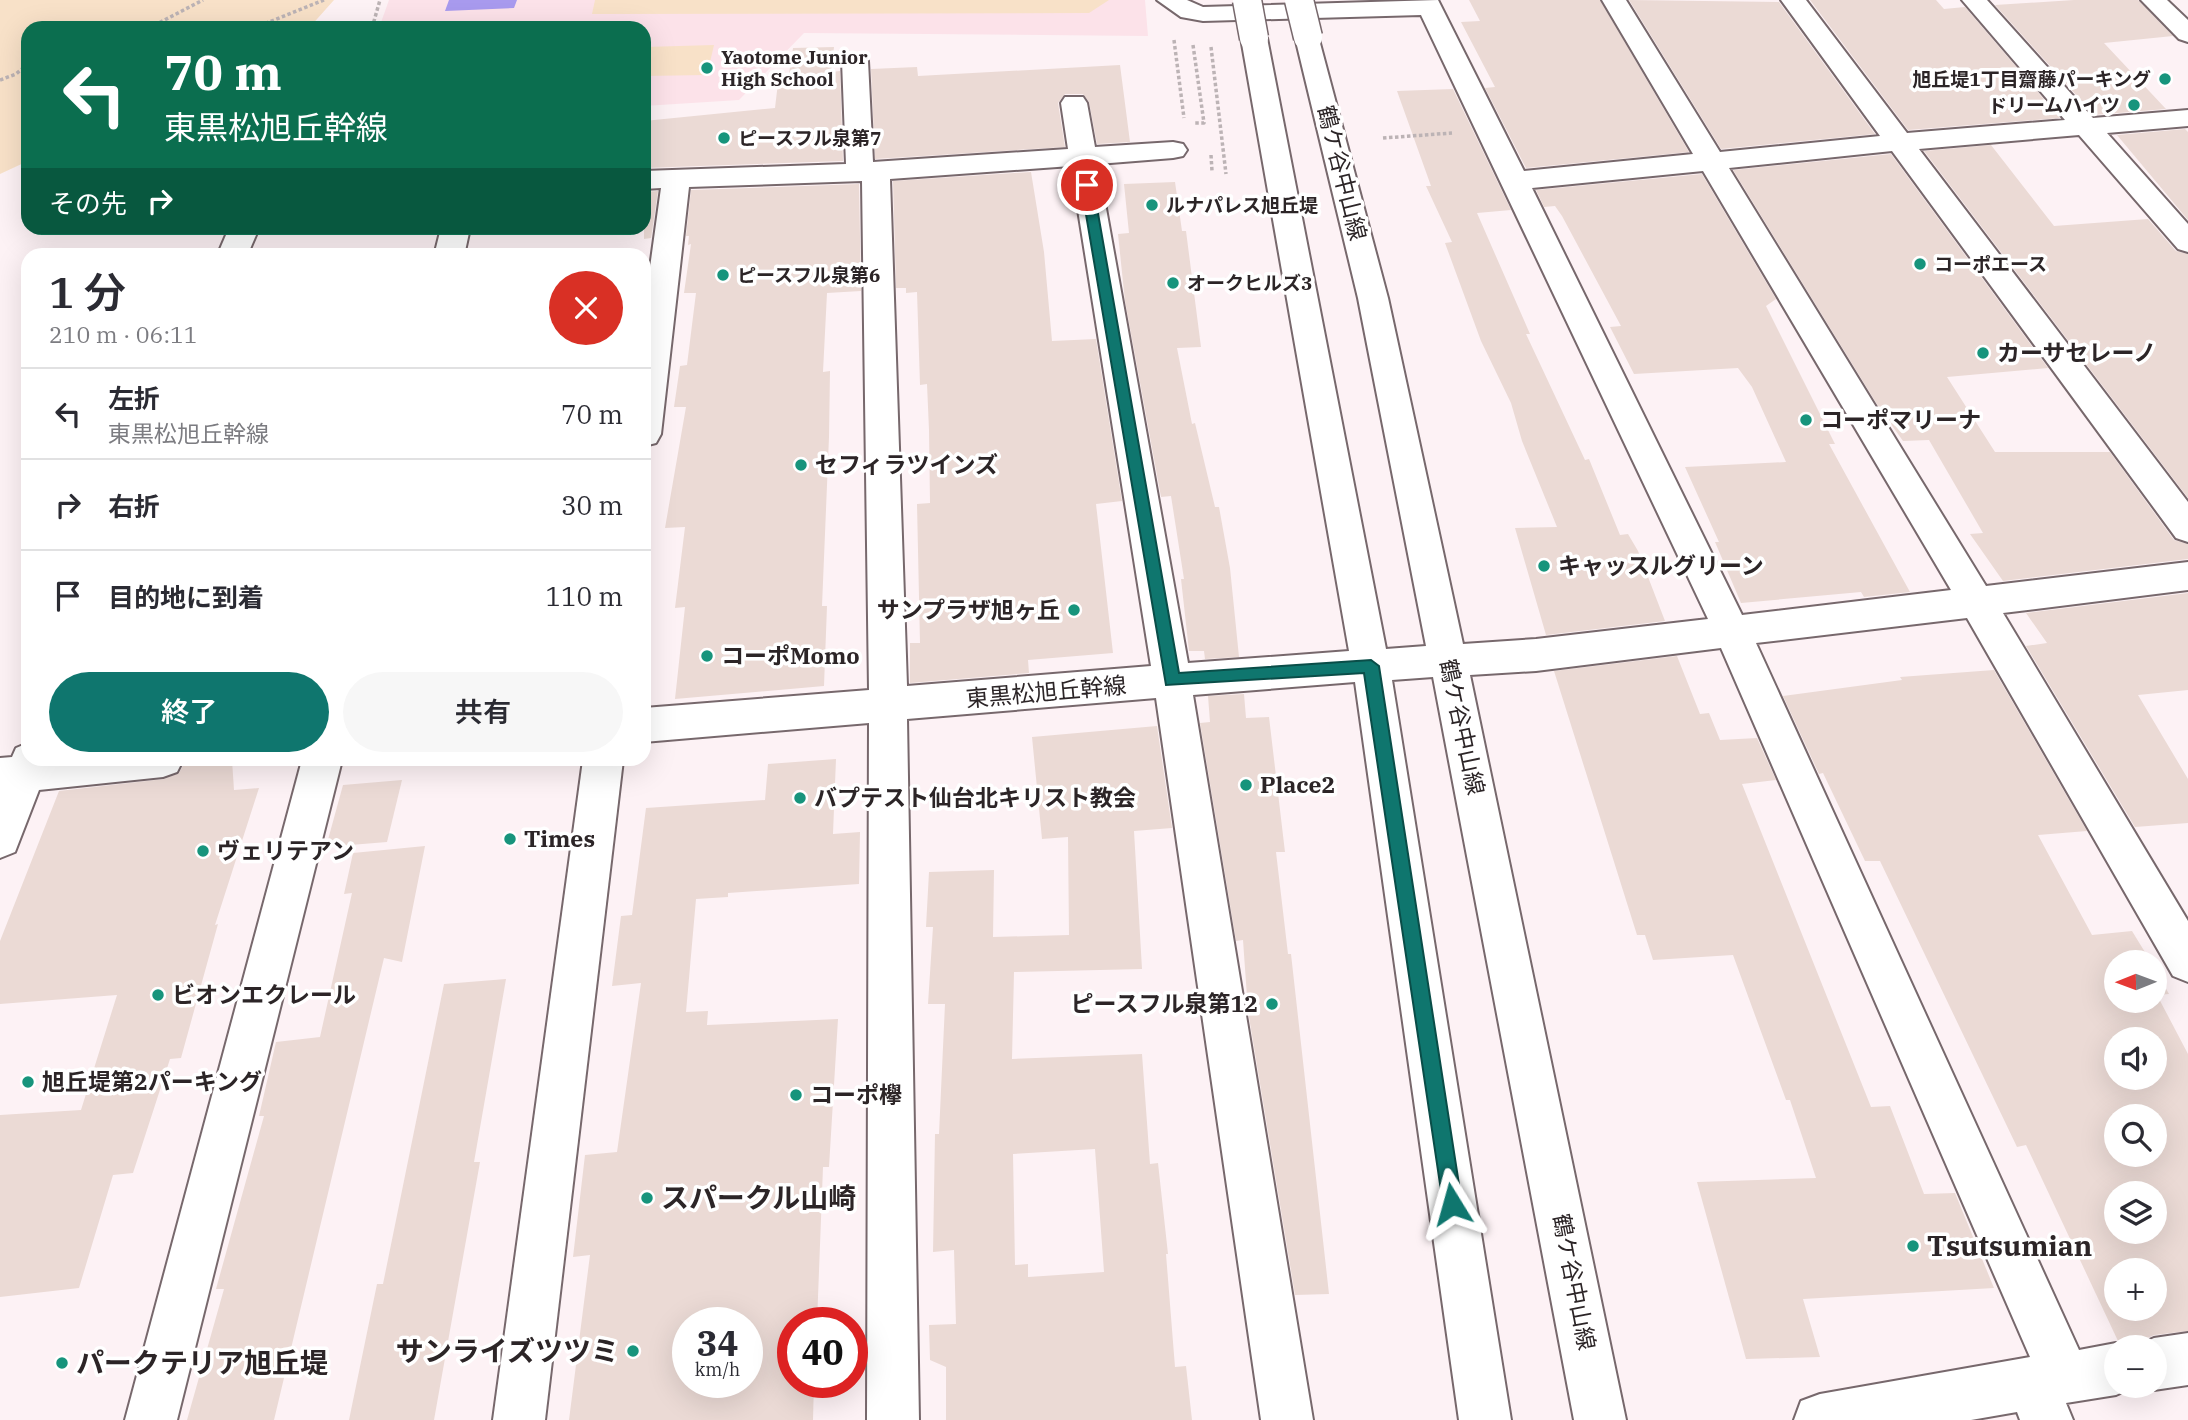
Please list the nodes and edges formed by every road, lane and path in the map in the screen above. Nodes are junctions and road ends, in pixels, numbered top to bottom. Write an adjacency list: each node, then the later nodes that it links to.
1 (203, 0): 13 (path)
2 (324, 0): 14 (path)
3 (380, 0): 15 (path)
4 (1247, 0): 43 (street, bridge)
5 (1298, 0): 42 (street, 鶴ケ谷中山線, bridge)
6 (1614, 0): 29 (street)
7 (1793, 0): 25 (street)
8 (1974, 0): 22 (street)
9 (2152, 0): 16 (street)
10 (1169, 1): 12 (street); 32 (path)
11 (1428, 4): 12 (street); 35 (street)
12 (1354, 5)
13 (162, 21)
14 (272, 21)
15 (374, 21)
16 (2188, 34)
17 (855, 61): 30 (street)
18 (21, 70): 19 (path)
19 (0, 80)
20 (1074, 103): 28 (street)
21 (2188, 118): 22 (street)
22 (2084, 126): 25 (street); 36 (street)
23 (1412, 136): 24 (path)
24 (1383, 138)
25 (1899, 142): 29 (street); 38 (street)
26 (1173, 150): 28 (street)
27 (1210, 153): 31 (path)
28 (1083, 158): 30 (street); 44 (street)
29 (1712, 162): 35 (street); 40 (street)
30 (868, 171): 33 (street); 45 (street)
31 (1212, 172)
32 (1226, 174)
33 (676, 178): 34 (street); 37 (street)
34 (651, 180)
35 (1516, 181): 41 (street)
36 (2188, 242)
37 (651, 378)
38 (2188, 528)
39 (2188, 576): 40 (street, 東黒松旭丘幹線)
40 (1976, 600): 41 (street, 東黒松旭丘幹線); 52 (street)
41 (1731, 629): 42 (street, 東黒松旭丘幹線); 56 (street)
42 (1448, 663): 43 (street, 東黒松旭丘幹線); 62 (street, 鶴ケ谷中山線)
43 (1371, 666): 44 (street, 東黒松旭丘幹線); 61 (street)
44 (1172, 681): 45 (street, 東黒松旭丘幹線); 60 (street)
45 (888, 706): 46 (street, 東黒松旭丘幹線); 59 (street)
46 (651, 724)
47 (76, 766): 50 (street)
48 (320, 766): 57 (street)
49 (602, 766): 58 (street)
50 (18, 770): 51 (street)
51 (0, 839)
52 (2188, 961)
53 (2188, 1359): 54 (street)
54 (2167, 1362)
55 (2104, 1373): 56 (street)
56 (2047, 1393): 63 (street)
57 (151, 1420)
58 (519, 1420)
59 (893, 1420)
60 (1287, 1420)
61 (1485, 1420)
62 (1600, 1420)
63 (1820, 1420)

